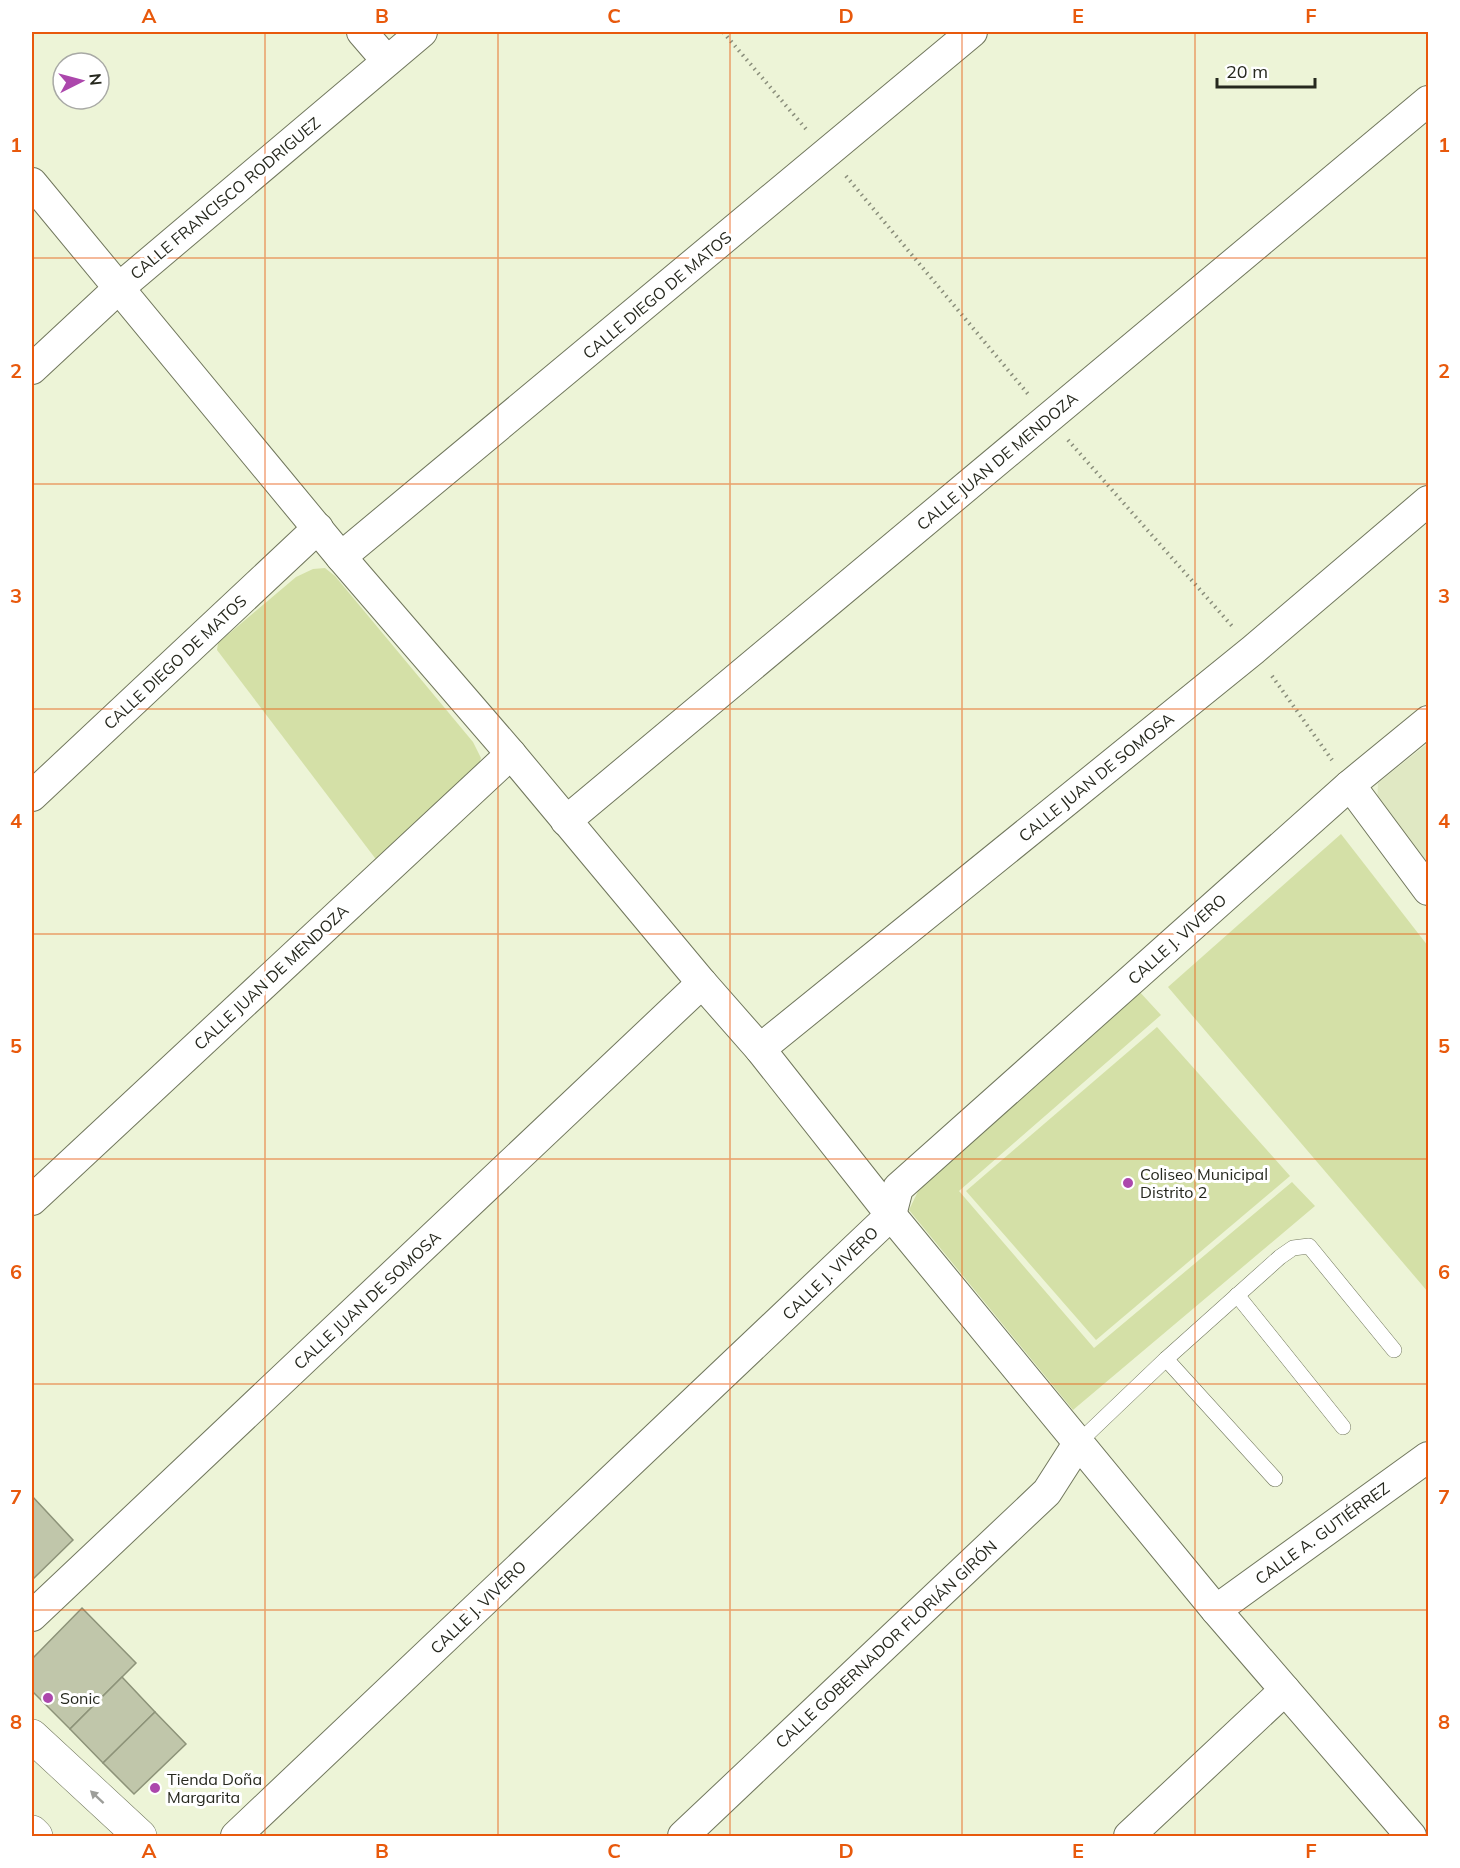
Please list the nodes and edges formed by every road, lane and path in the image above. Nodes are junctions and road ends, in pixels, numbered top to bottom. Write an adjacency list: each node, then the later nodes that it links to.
1 (362, 32): 4 (street)
2 (422, 32): 4 (street, CALLE FRANCISCO RODRIGUEZ)
3 (972, 32): 11 (street, CALLE DIEGO DE MATOS)
4 (387, 61): 7 (street, CALLE FRANCISCO RODRIGUEZ)
5 (1428, 101): 16 (street, CALLE JUAN DE MENDOZA)
6 (32, 183): 7 (street)
7 (119, 288): 8 (street, CALLE FRANCISCO RODRIGUEZ); 10 (street)
8 (32, 369)
9 (1428, 501): 19 (street, CALLE JUAN DE SOMOSA)
10 (318, 528): 11 (street); 15 (street, CALLE DIEGO DE MATOS)
11 (341, 557): 13 (street)
12 (1428, 721): 14 (street, CALLE J. VIVERO)
13 (511, 754): 16 (street); 20 (street, CALLE JUAN DE MENDOZA)
14 (1350, 785): 17 (street); 21 (street, CALLE J. VIVERO)
15 (32, 796)
16 (566, 821): 18 (street)
17 (1428, 890)
18 (702, 983): 19 (street); 30 (street, CALLE JUAN DE SOMOSA)
19 (760, 1049): 21 (street)
20 (32, 1200)
21 (891, 1215): 26 (street); 36 (street, CALLE J. VIVERO)
22 (1237, 1295): 23 (lane); 24 (lane); 25 (lane)
23 (1394, 1350)
24 (1166, 1359): 26 (lane); 28 (lane)
25 (1343, 1427)
26 (1078, 1442): 29 (street); 37 (street, CALLE GOBERNADOR FLORIÁN GIRÓN)
27 (1428, 1457): 29 (street, CALLE A. GUTIÉRREZ)
28 (1275, 1479)
29 (1216, 1610): 31 (street)
30 (32, 1616)
31 (1285, 1690): 38 (street); 39 (street)
32 (32, 1736): 35 (main road, one-way to 32)
33 (32, 1832): 34 (main road)
34 (36, 1836)
35 (140, 1836)
36 (236, 1836)
37 (683, 1836)
38 (1129, 1836)
39 (1411, 1836)

